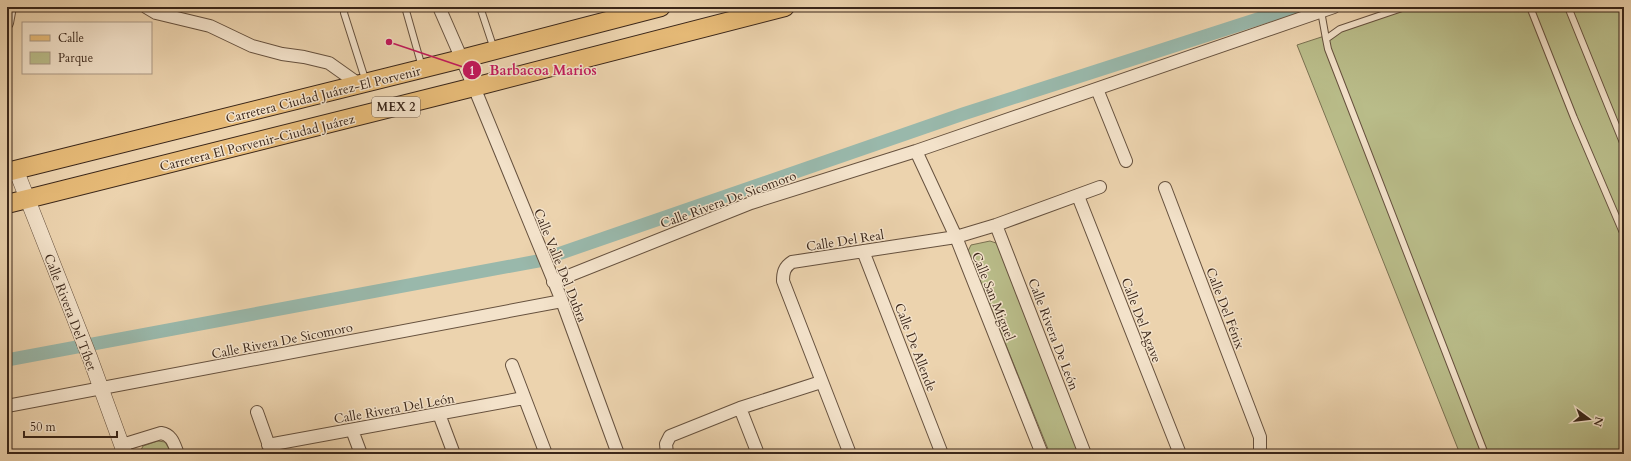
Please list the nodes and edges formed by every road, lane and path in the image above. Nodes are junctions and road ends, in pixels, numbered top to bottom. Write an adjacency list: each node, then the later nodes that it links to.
1 (10, 7): 14 (street)
2 (146, 7): 19 (street)
3 (345, 7): 19 (lane)
4 (405, 7): 18 (lane)
5 (439, 7): 17 (street, Calle Valle Del Dubra)
6 (480, 7): 16 (lane)
7 (785, 7): 20 (main road, Carretera El Porvenir-Ciudad Juárez / MEX 2)
8 (1334, 7): 13 (street, Calle Rivera De Sicomoro)
9 (1405, 7): 15 (lane)
10 (1530, 7): 32 (lane)
11 (1568, 7): 22 (lane)
12 (656, 8): 16 (main road, Carretera Ciudad Juárez-El Porvenir / MEX 2)
13 (1321, 11): 15 (lane); 21 (street, Calle Rivera De Sicomoro)
14 (7, 23)
15 (1326, 39): 61 (lane)
16 (494, 51): 17 (main road, Carretera Ciudad Juárez-El Porvenir / MEX 2)
17 (462, 59): 18 (main road, Carretera Ciudad Juárez-El Porvenir / MEX 2); 20 (street, Calle Valle Del Dubra)
18 (422, 69): 19 (main road, Carretera Ciudad Juárez-El Porvenir / MEX 2)
19 (363, 84): 25 (main road, Carretera Ciudad Juárez-El Porvenir / MEX 2)
20 (474, 88): 29 (main road, Carretera El Porvenir-Ciudad Juárez / MEX 2); 35 (street, Calle Valle Del Dubra)
21 (1097, 89): 23 (street, Calle Rivera De Sicomoro); 24 (street)
22 (1624, 145)
23 (916, 151): 33 (street, Calle San Miguel); 35 (street, Calle Rivera De Sicomoro)
24 (1126, 161)
25 (10, 168): 29 (street, Calle Rivera Del Tíbet)
26 (1100, 187): 28 (street, Calle Del Real)
27 (1165, 188): 60 (street, Calle Del Fénix)
28 (1078, 196): 31 (street, Calle Del Real); 59 (street, Calle Del Agave)
29 (27, 199): 30 (main road, Carretera El Porvenir-Ciudad Juárez / MEX 2); 39 (street, Calle Rivera Del Tíbet)
30 (7, 204)
31 (996, 225): 33 (street, Calle Del Real); 58 (street, Calle Rivera De León)
32 (1624, 235)
33 (956, 237): 34 (street, Calle Del Real); 57 (street, Calle San Miguel)
34 (863, 251): 38 (street, Calle Del Real); 56 (street, Calle De Allende)
35 (551, 277): 36 (street, Calle Valle Del Dubra)
36 (562, 301): 39 (street, Calle Rivera De Sicomoro); 52 (street, Calle Valle Del Dubra)
37 (512, 365): 40 (street)
38 (821, 382): 42 (street); 55 (street, Calle Del Real)
39 (101, 388): 41 (street, Calle Rivera De Sicomoro); 46 (street, Calle Rivera Del Tíbet)
40 (524, 398): 44 (street, Calle Rivera Del León); 51 (street)
41 (7, 406)
42 (740, 408): 53 (street); 54 (street)
43 (257, 412): 47 (street)
44 (439, 414): 45 (street, Calle Rivera Del León); 50 (street)
45 (352, 430): 47 (street, Calle Rivera Del León); 49 (street)
46 (124, 449): 48 (street)
47 (270, 449)
48 (178, 454)
49 (361, 454)
50 (454, 454)
51 (546, 454)
52 (618, 454)
53 (667, 454)
54 (758, 454)
55 (850, 454)
56 (942, 454)
57 (1042, 454)
58 (1085, 454)
59 (1180, 454)
60 (1260, 454)
61 (1485, 454)

